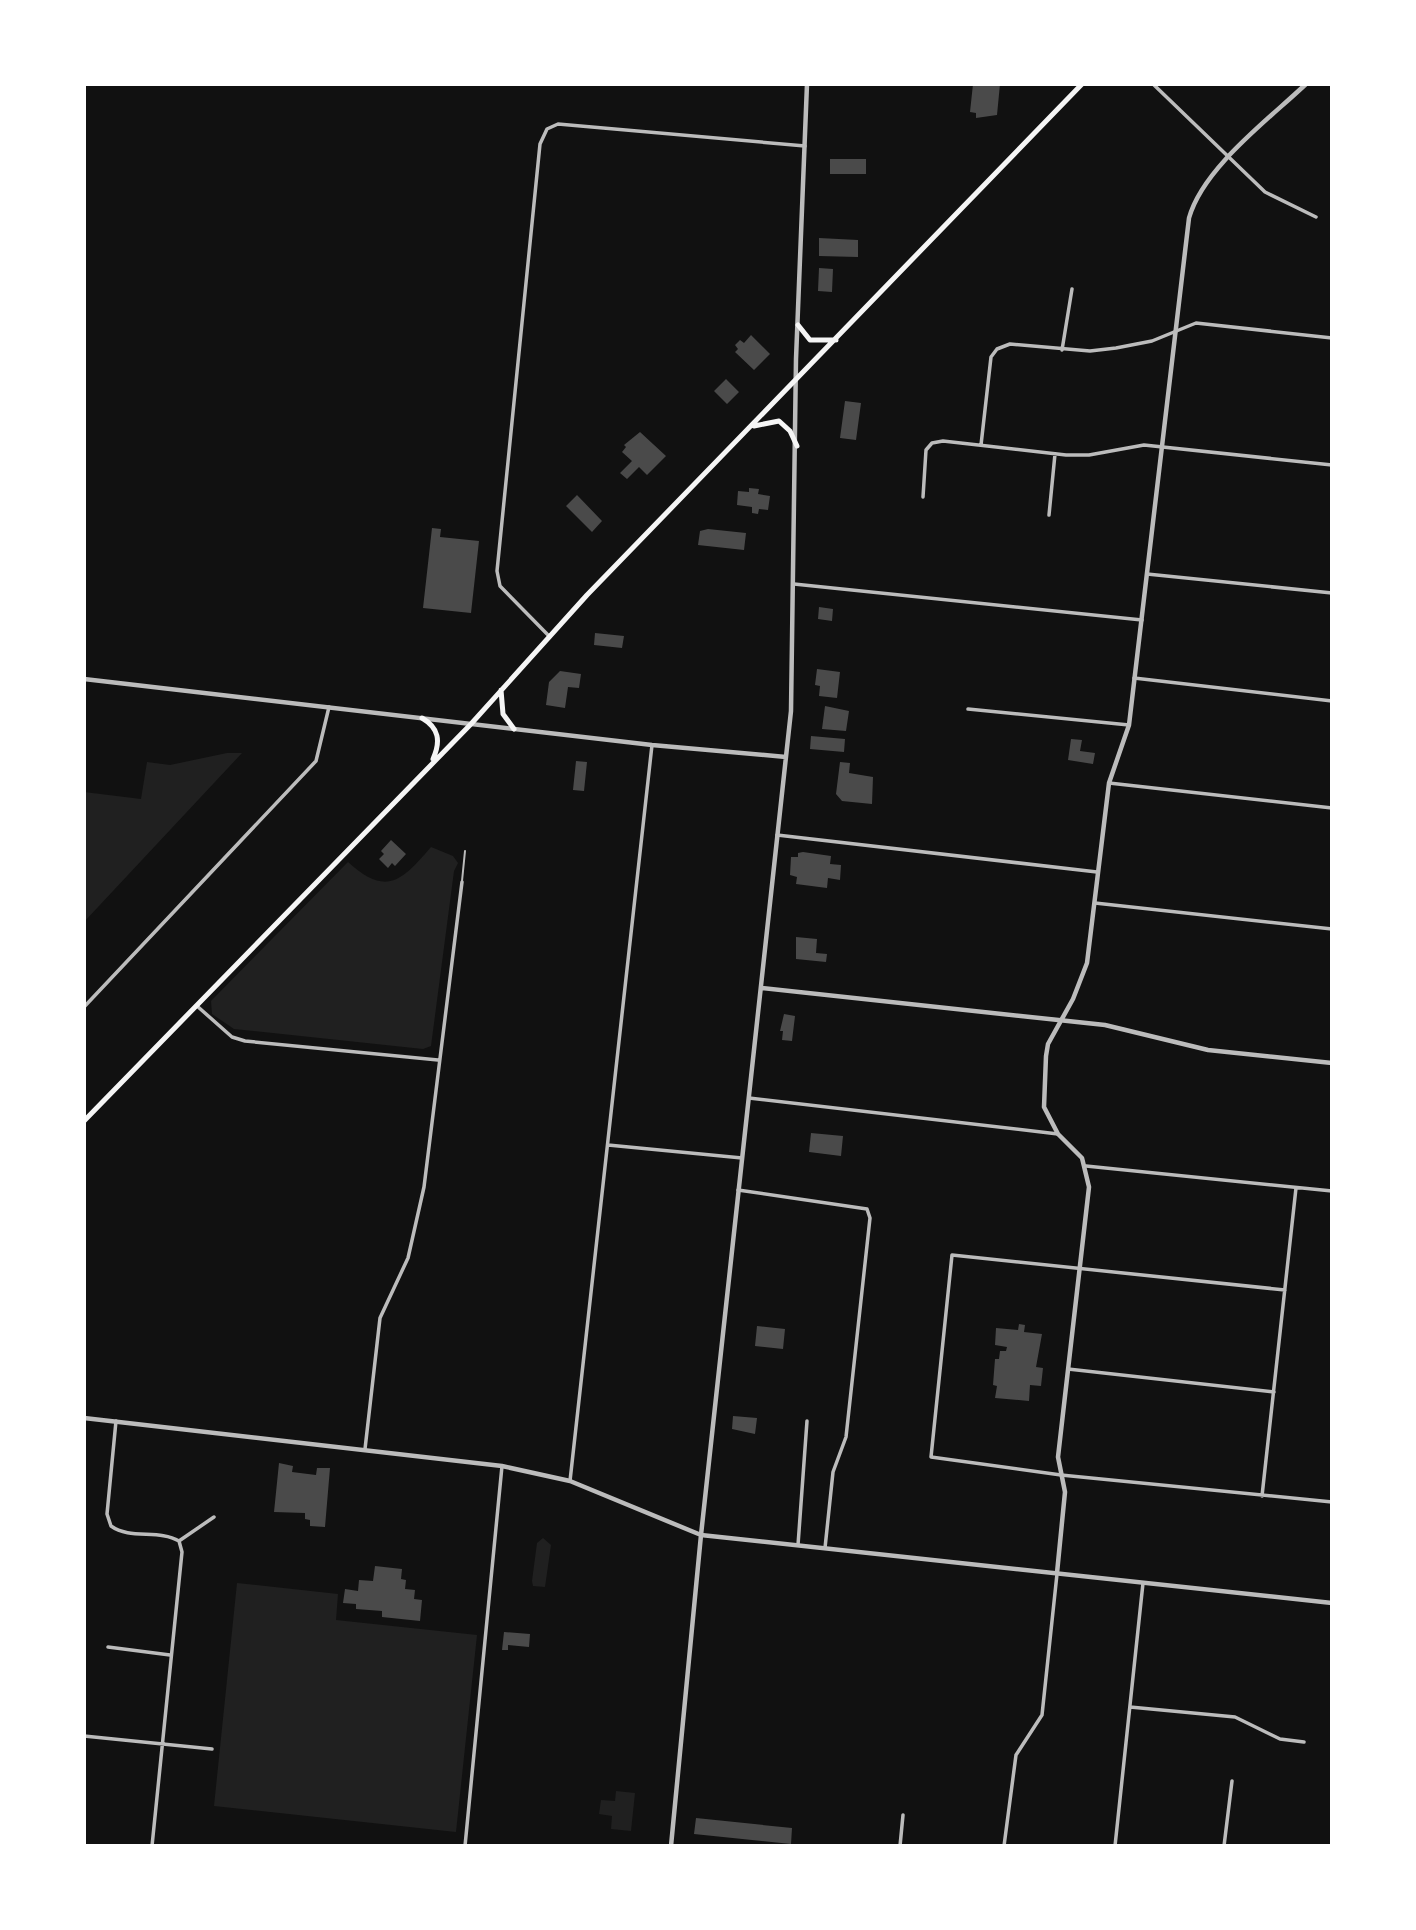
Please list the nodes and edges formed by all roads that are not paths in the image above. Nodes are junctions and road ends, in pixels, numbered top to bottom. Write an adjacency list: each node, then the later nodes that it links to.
1 (807, 84): 5 (street)
2 (1082, 84): 12 (main road)
3 (1153, 84): 6 (street)
4 (1306, 84): 6 (street)
5 (805, 146): 9 (street); 27 (street)
6 (1231, 156): 7 (street); 10 (street)
7 (1316, 217)
8 (1072, 289): 13 (street)
9 (798, 325): 12 (main road); 14 (street)
10 (1176, 330): 11 (street); 13 (street); 18 (street)
11 (1332, 338)
12 (836, 340): 14 (main road)
13 (1062, 350): 16 (street)
14 (796, 380): 15 (main road); 17 (street)
15 (751, 426): 17 (main road); 27 (main road)
16 (981, 445): 19 (street); 21 (street)
17 (797, 446): 24 (street)
18 (1162, 447): 19 (street); 20 (street); 23 (street)
19 (1055, 454): 22 (street)
20 (1332, 465)
21 (923, 497)
22 (1049, 515)
23 (1147, 574): 25 (street); 26 (street)
24 (793, 584): 26 (street); 39 (street)
25 (1332, 593)
26 (1142, 620): 28 (street)
27 (549, 636): 30 (main road)
28 (1134, 678): 31 (street); 36 (street)
29 (84, 680): 32 (street)
30 (501, 689): 35 (main road); 37 (main road)
31 (1332, 701)
32 (329, 707): 34 (street); 51 (street)
33 (968, 709): 36 (street)
34 (422, 718): 35 (street); 40 (main road)
35 (471, 724): 37 (street); 40 (main road)
36 (1129, 725): 41 (street)
37 (514, 729): 38 (street)
38 (652, 745): 39 (street); 58 (street)
39 (786, 757): 43 (street)
40 (432, 764): 50 (main road)
41 (1109, 783): 42 (street); 45 (street)
42 (1332, 808)
43 (777, 835): 45 (street); 49 (street)
44 (465, 851): 46 (lane)
45 (1097, 872): 47 (street)
46 (462, 882): 53 (street)
47 (1095, 903): 48 (street); 52 (street)
48 (1332, 929)
49 (761, 988): 52 (street); 55 (street)
50 (197, 1006): 53 (street); 56 (main road)
51 (84, 1007)
52 (1060, 1020): 54 (street); 57 (street)
53 (439, 1060): 71 (street)
54 (1332, 1063)
55 (749, 1098): 57 (street); 59 (street)
56 (85, 1117)
57 (1058, 1134): 60 (street)
58 (608, 1145): 59 (street); 74 (street)
59 (742, 1158): 62 (street)
60 (1086, 1166): 61 (street); 64 (street)
61 (1296, 1188): 63 (street); 65 (street)
62 (738, 1190): 78 (street); 81 (street)
63 (1332, 1191)
64 (1080, 1267): 65 (street); 66 (street); 73 (street)
65 (1285, 1290): 67 (street)
66 (1068, 1369): 67 (street); 73 (street)
67 (1274, 1392): 75 (street)
68 (84, 1418): 69 (street)
69 (116, 1421): 71 (street); 79 (street)
70 (807, 1421): 80 (street)
71 (365, 1449): 72 (street)
72 (502, 1466): 74 (street); 95 (street)
73 (1061, 1475): 75 (street); 82 (street)
74 (570, 1480): 78 (street)
75 (1262, 1496): 76 (street)
76 (1332, 1502)
77 (214, 1517): 79 (street)
78 (701, 1535): 80 (street); 96 (street)
79 (179, 1541): 86 (street)
80 (798, 1545): 81 (street)
81 (825, 1548): 82 (street)
82 (1057, 1573): 83 (street); 98 (street)
83 (1143, 1584): 84 (street); 87 (street)
84 (1332, 1603)
85 (108, 1647): 86 (street)
86 (170, 1655): 90 (street)
87 (1130, 1707): 89 (street); 99 (street)
88 (84, 1736): 90 (street)
89 (1304, 1742)
90 (161, 1744): 91 (street); 94 (street)
91 (212, 1749)
92 (1232, 1781): 100 (street)
93 (903, 1815): 97 (street)
94 (152, 1846)
95 (465, 1846)
96 (671, 1846)
97 (900, 1846)
98 (1004, 1846)
99 (1115, 1846)
100 (1224, 1846)

